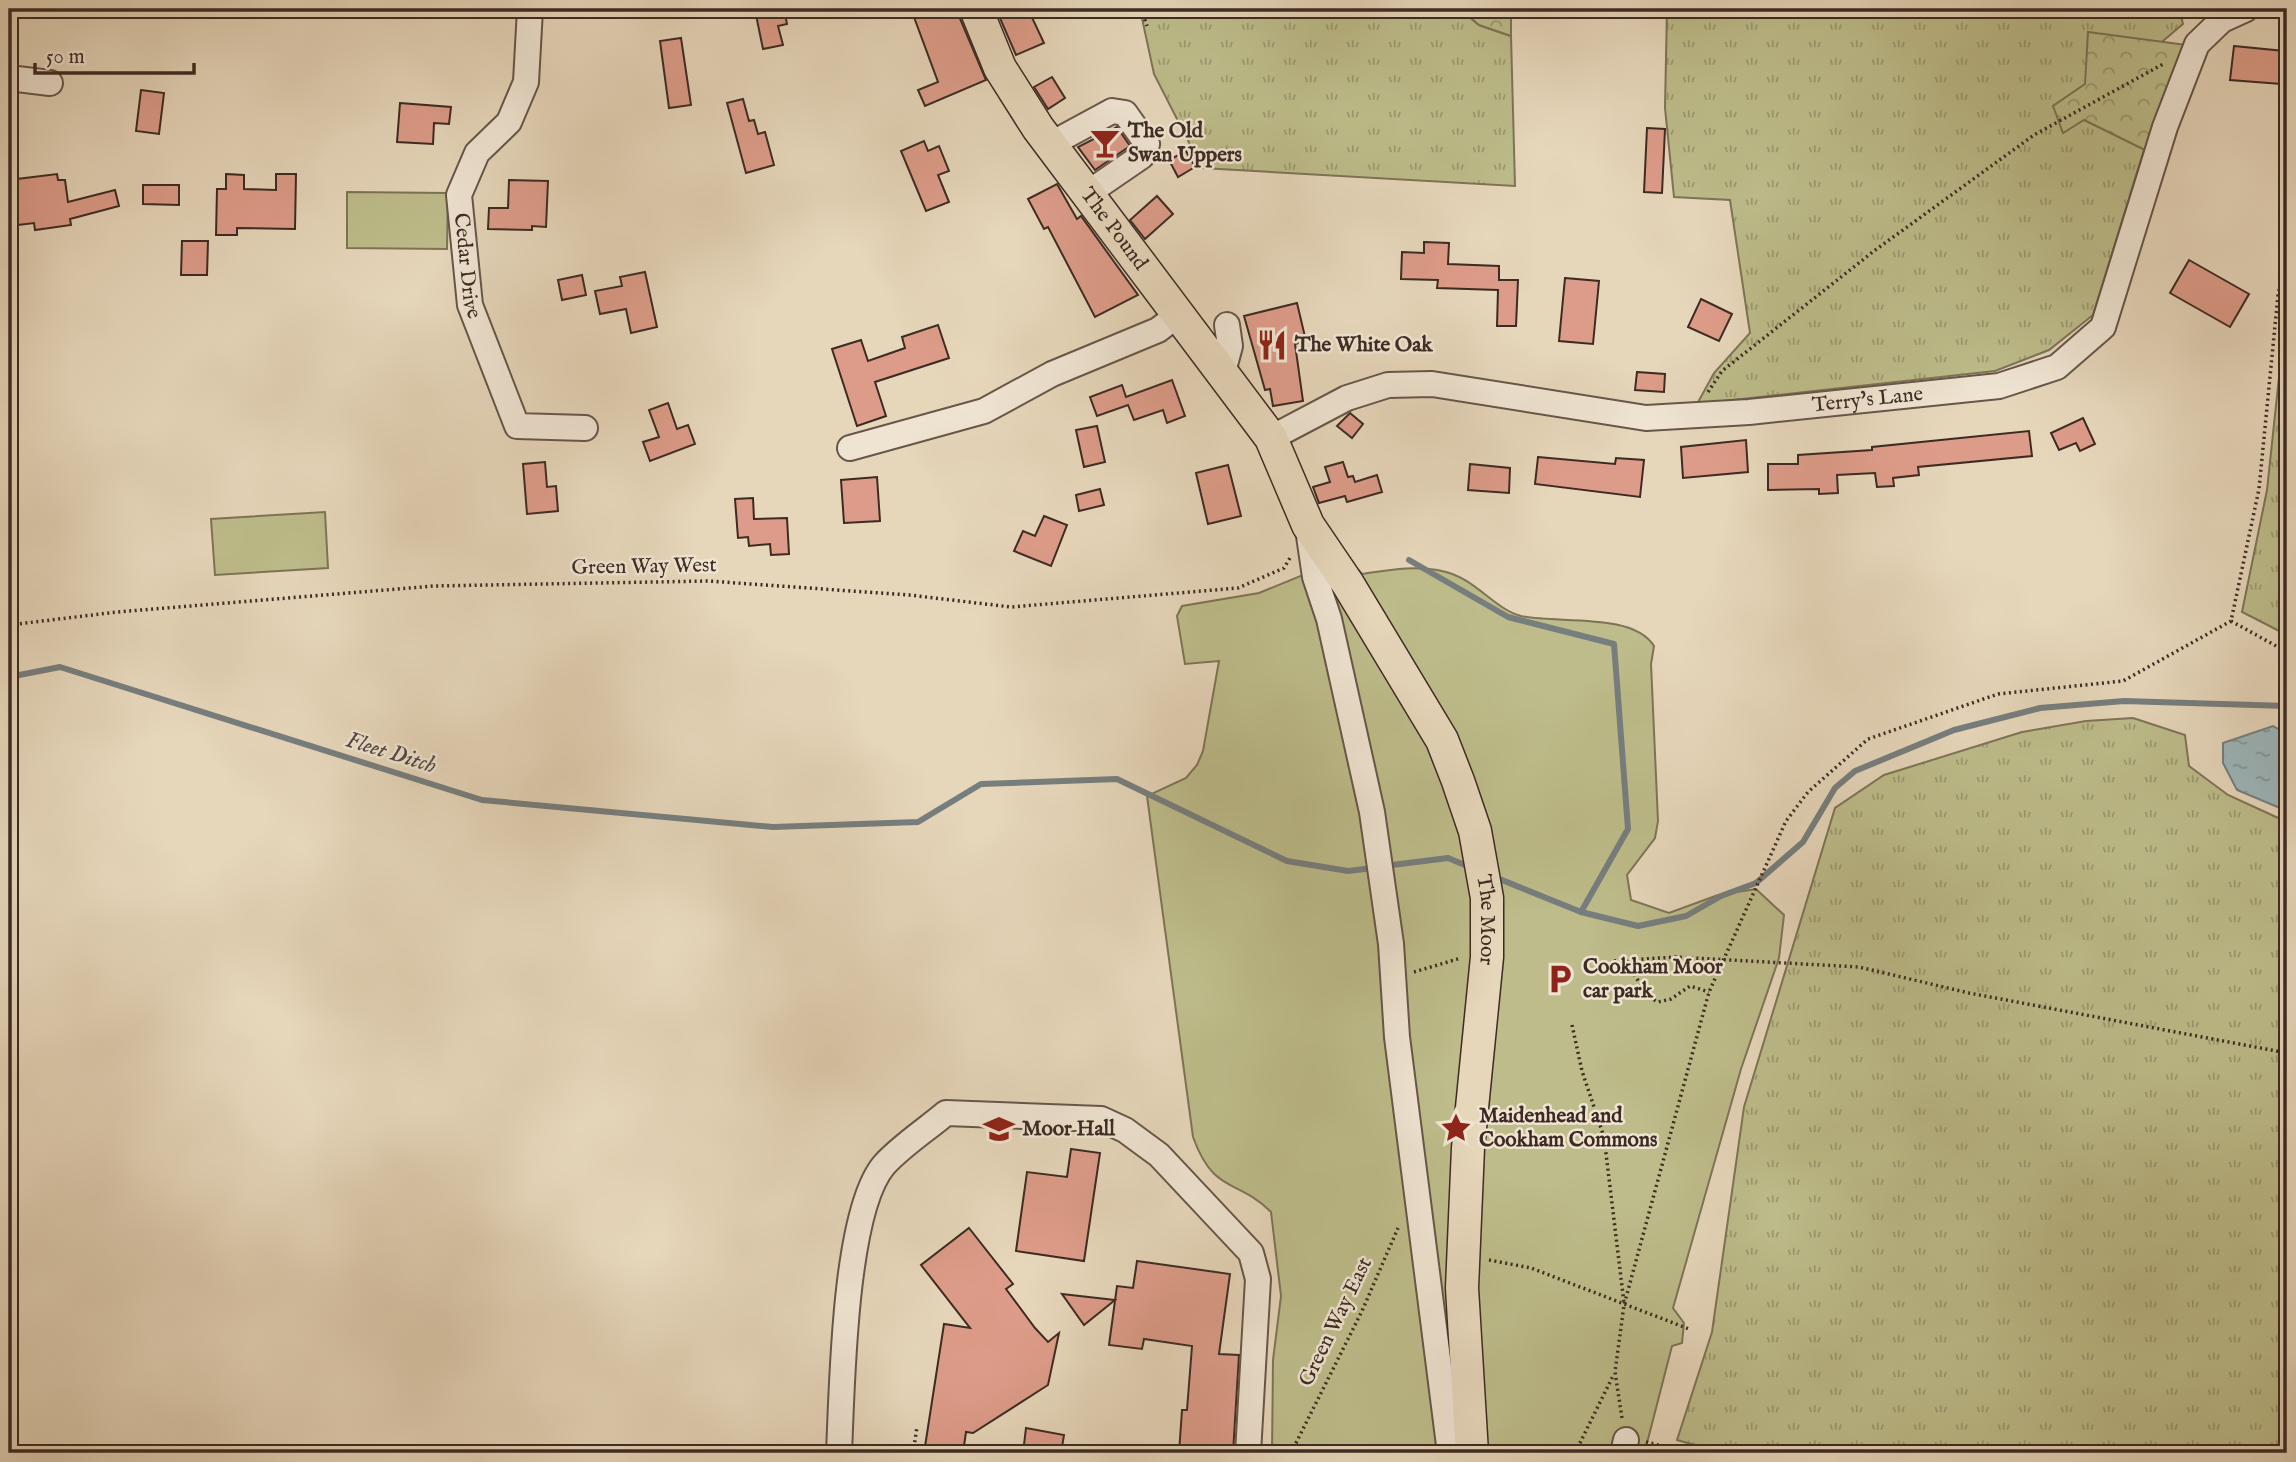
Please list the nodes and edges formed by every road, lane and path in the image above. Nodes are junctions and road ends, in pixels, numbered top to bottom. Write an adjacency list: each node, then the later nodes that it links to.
1 (530, 9): 17 (street, Cedar Drive)
2 (976, 9): 10 (main road, The Pound)
3 (1140, 9): 6 (path)
4 (2246, 9): 5 (street, Terry's Lane)
5 (2220, 14): 7 (street, Terry's Lane)
6 (1147, 26)
7 (2197, 44): 16 (path); 16 (street, Terry's Lane)
8 (9, 78): 9 (street)
9 (50, 83)
10 (1051, 144): 11 (main road, The Pound); 11 (street)
11 (1088, 193): 13 (main road, The Pound)
12 (2287, 256): 22 (path)
13 (1179, 314): 15 (main road, The Pound); 19 (street)
14 (1227, 325): 15 (street)
15 (1223, 372): 18 (main road, The Pound)
16 (1693, 415): 18 (street, Terry's Lane)
17 (585, 428)
18 (1271, 438): 20 (main road, The Moor)
19 (850, 448)
20 (1308, 525): 25 (main road, The Moor); 33 (street)
21 (1277, 571): 23 (path, Green Way West)
22 (2231, 621): 24 (path); 26 (path)
23 (9, 625)
24 (2287, 652)
25 (1496, 959): 29 (path); 34 (main road, The Moor)
26 (1726, 959): 27 (path); 30 (path); 32 (path)
27 (1626, 960): 28 (path); 30 (path)
28 (1614, 961)
29 (1415, 972)
30 (1709, 992): 35 (path)
31 (1572, 1025): 35 (path)
32 (2287, 1053)
33 (1419, 1212): 43 (path, Green Way East); 44 (street)
34 (1463, 1256): 35 (path); 45 (main road, The Moor)
35 (1624, 1305): 36 (path); 37 (path)
36 (1689, 1329)
37 (1615, 1372): 39 (path); 46 (path)
38 (917, 1427): 41 (path)
39 (1625, 1447): 47 (path)
40 (846, 1448): 42 (street)
41 (913, 1453)
42 (1248, 1453)
43 (1291, 1453)
44 (1450, 1453)
45 (1472, 1453)
46 (1575, 1453)
47 (1691, 1453)

